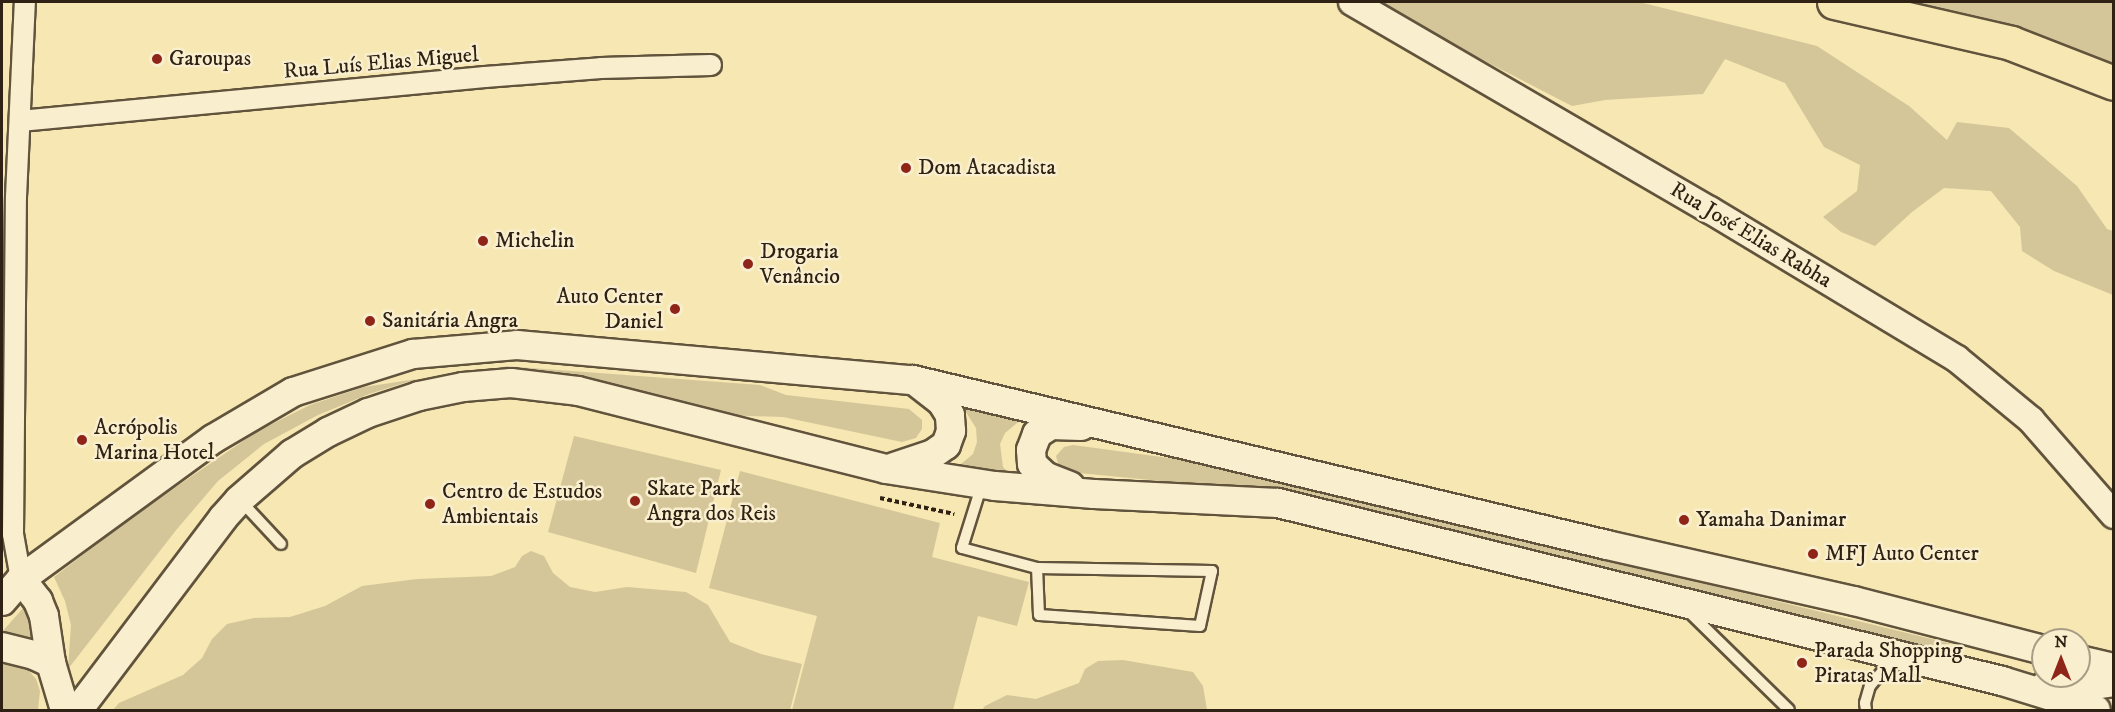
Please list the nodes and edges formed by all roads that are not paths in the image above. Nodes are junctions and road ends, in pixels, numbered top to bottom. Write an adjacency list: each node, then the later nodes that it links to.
1 (25, 2): 6 (street)
2 (1352, 2): 14 (street, Rua José Elias Rabha)
3 (1834, 2): 5 (highway)
4 (711, 65): 6 (street, Rua Luís Elias Miguel)
5 (2114, 83)
6 (20, 121): 7 (street)
7 (9, 197): 17 (street)
8 (913, 380): 9 (main road); 10 (main road); 17 (main road)
9 (1110, 426): 12 (main road); 21 (main road)
10 (886, 469): 11 (main road); 13 (main road)
11 (982, 484): 12 (main road); 16 (lane)
12 (1095, 494): 19 (main road)
13 (239, 500): 15 (lane); 29 (main road)
14 (2114, 515)
15 (281, 544)
16 (1037, 568): 16 (lane)
17 (21, 579): 18 (main road); 23 (main road)
18 (2, 601)
19 (1677, 601): 22 (main road); 30 (lane)
20 (2, 647): 23 (main road)
21 (2031, 647)
22 (1895, 656): 26 (main road); 31 (lane)
23 (51, 663): 28 (main road)
24 (2091, 663): 25 (main road)
25 (2114, 669)
26 (2002, 681): 27 (main road); 32 (main road)
27 (2114, 682)
28 (65, 711)
29 (78, 711)
30 (1789, 711)
31 (1866, 711)
32 (2096, 711)

